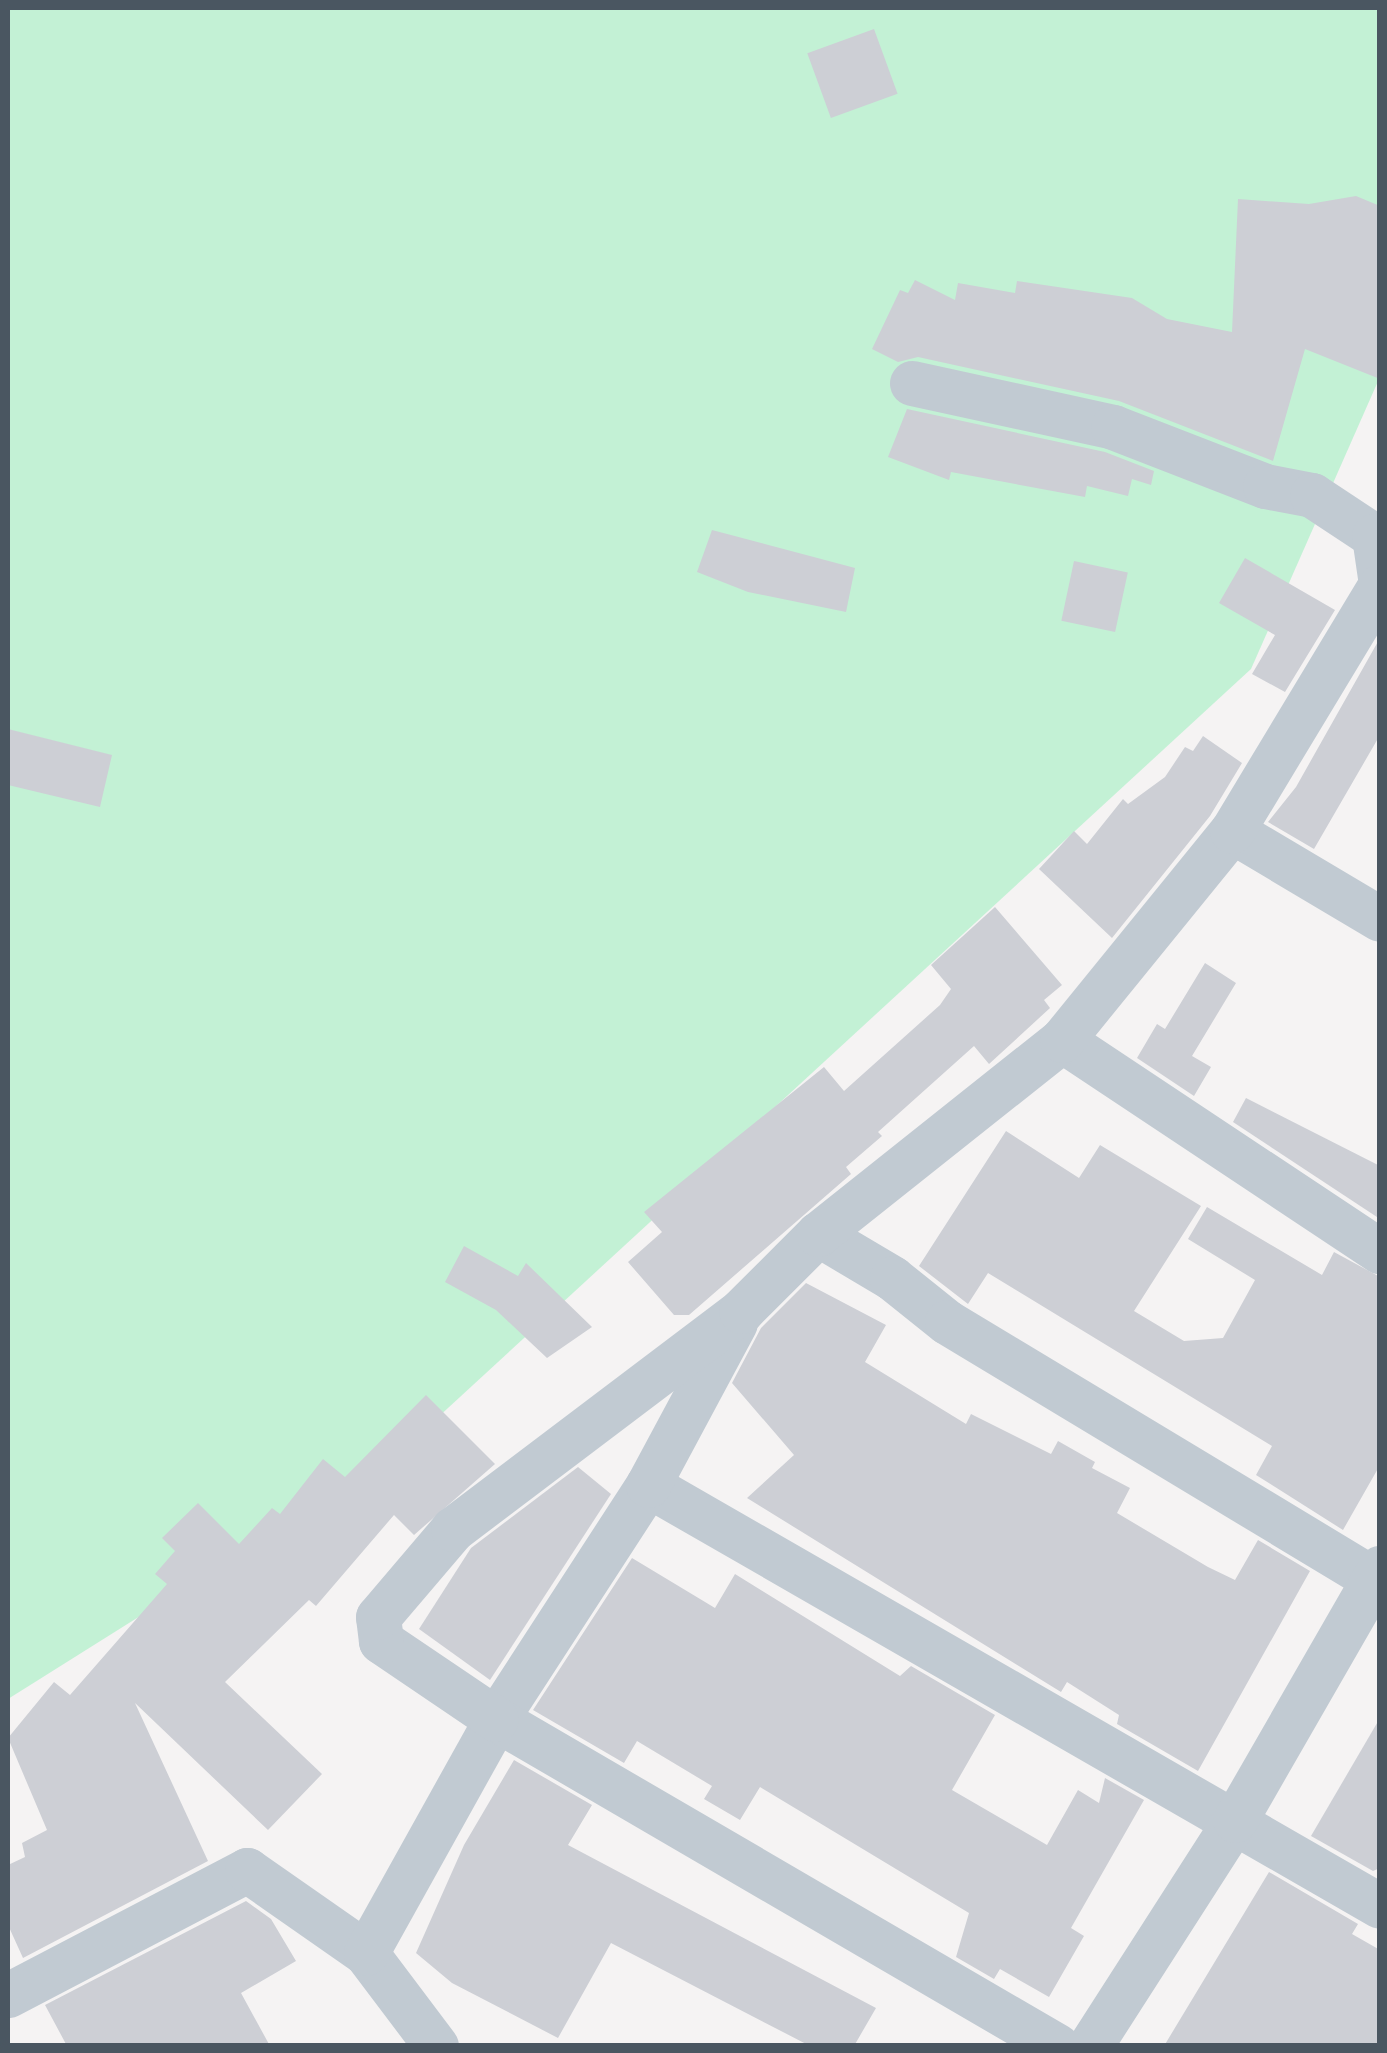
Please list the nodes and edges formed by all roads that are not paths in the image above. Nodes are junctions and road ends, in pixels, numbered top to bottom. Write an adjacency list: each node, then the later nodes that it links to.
1 (912, 383): 2 (street)
2 (1380, 577)
3 (1380, 586): 4 (street)
4 (1232, 831): 5 (street); 6 (street)
5 (1380, 919)
6 (1062, 1040): 7 (street); 8 (street)
7 (818, 1234): 9 (street); 11 (street)
8 (1380, 1251)
9 (741, 1312): 10 (street); 12 (street)
10 (648, 1485): 12 (street); 13 (street)
11 (1377, 1577): 13 (street)
12 (496, 1720): 15 (street); 18 (street)
13 (1234, 1820): 14 (street); 19 (street)
14 (1380, 1906)
15 (366, 1953): 16 (street); 17 (street)
16 (8, 1995)
17 (431, 2045)
18 (1057, 2046)
19 (1090, 2046)

